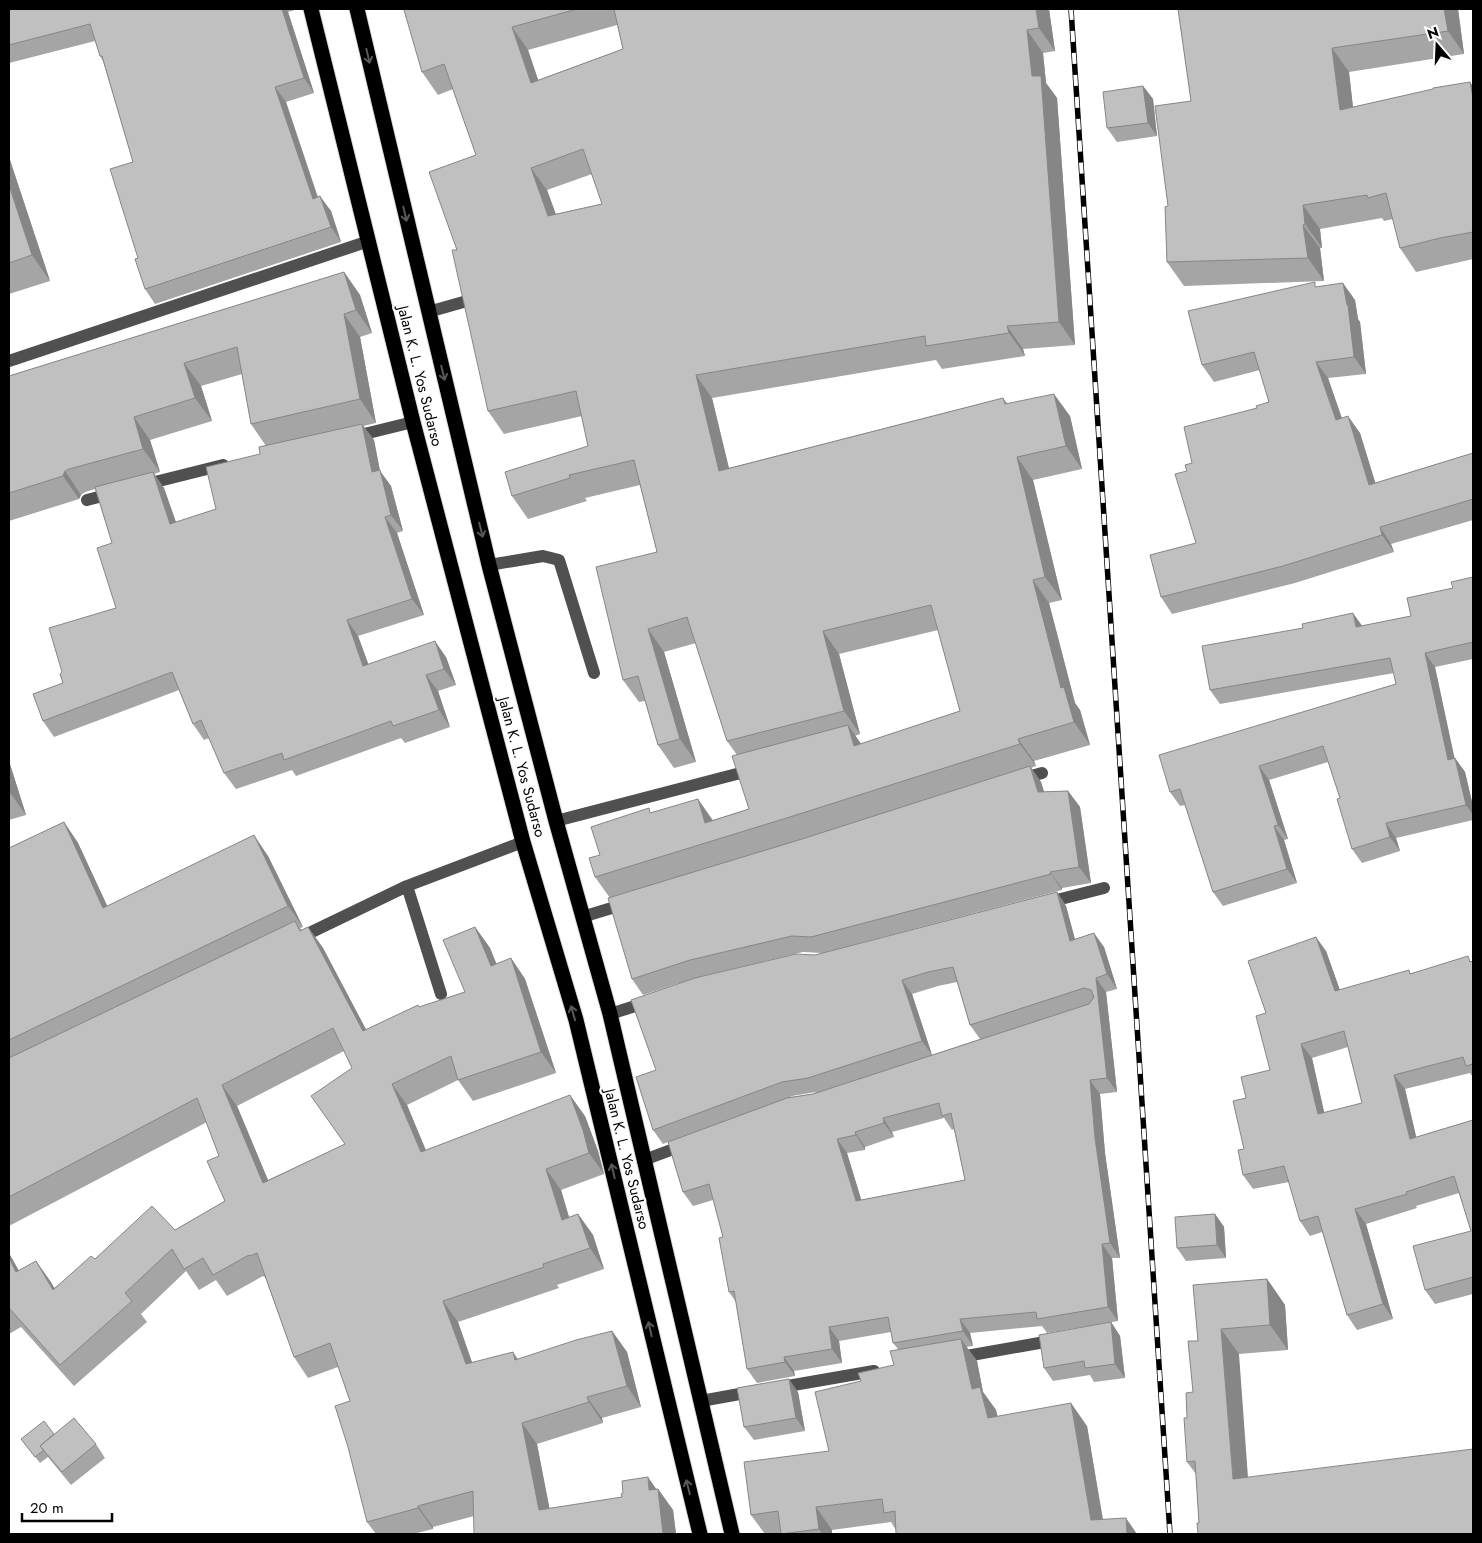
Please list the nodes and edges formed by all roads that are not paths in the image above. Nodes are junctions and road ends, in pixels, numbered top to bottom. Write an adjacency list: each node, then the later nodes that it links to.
1 (311, 9): 3 (highway, Jalan K. L. Yos Sudarso)
2 (357, 9): 5 (highway, Jalan K. L. Yos Sudarso, one-way to 5)
3 (369, 241): 6 (street); 7 (highway, Jalan K. L. Yos Sudarso)
4 (467, 301): 5 (street)
5 (428, 312): 11 (highway, Jalan K. L. Yos Sudarso, one-way to 11)
6 (9, 361)
7 (413, 422): 8 (street); 17 (highway, Jalan K. L. Yos Sudarso)
8 (341, 440)
9 (235, 463): 10 (street)
10 (87, 500)
11 (489, 565): 12 (street); 16 (highway, Jalan K. L. Yos Sudarso)
12 (594, 673)
13 (764, 767): 16 (street)
14 (1042, 773): 15 (street)
15 (1005, 784)
16 (556, 821): 22 (highway, Jalan K. L. Yos Sudarso)
17 (523, 842): 18 (street); 33 (highway, Jalan K. L. Yos Sudarso, one-way to 17)
18 (408, 886): 23 (street); 24 (street)
19 (1104, 888): 21 (street)
20 (640, 899): 22 (street)
21 (1029, 908)
22 (582, 917): 26 (highway, Jalan K. L. Yos Sudarso)
23 (283, 946)
24 (442, 994)
25 (657, 999): 26 (street)
26 (610, 1014): 28 (highway, Jalan K. L. Yos Sudarso)
27 (697, 1140): 28 (street)
28 (644, 1160): 32 (highway, Jalan K. L. Yos Sudarso)
29 (1067, 1338): 30 (street)
30 (940, 1360)
31 (882, 1370): 32 (street)
32 (701, 1400): 34 (highway, Jalan K. L. Yos Sudarso)
33 (700, 1534)
34 (732, 1534)

